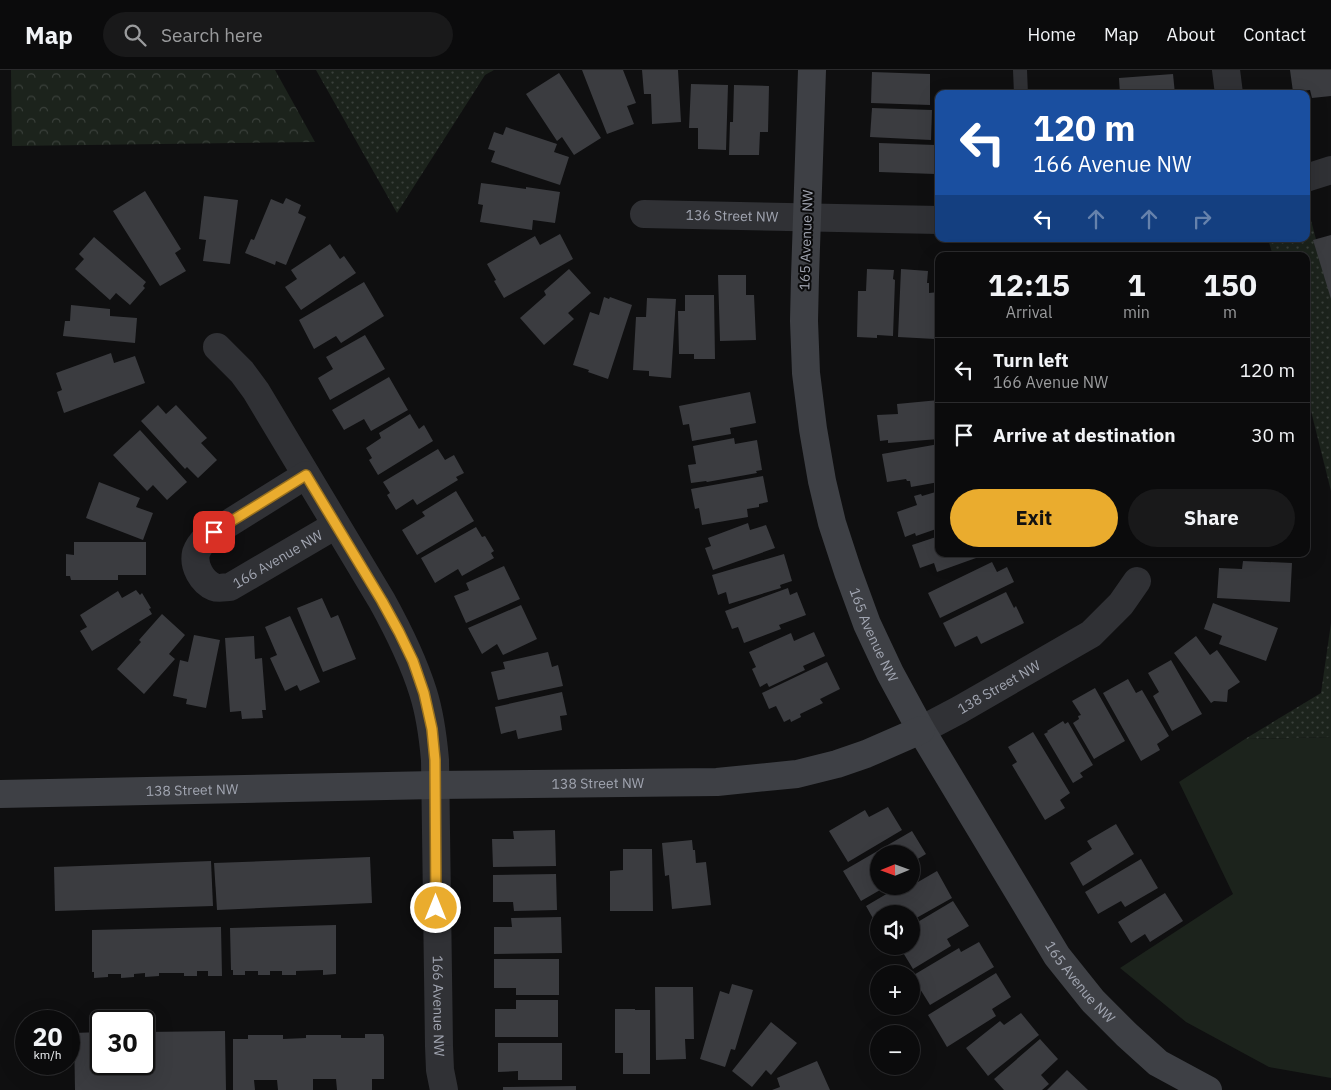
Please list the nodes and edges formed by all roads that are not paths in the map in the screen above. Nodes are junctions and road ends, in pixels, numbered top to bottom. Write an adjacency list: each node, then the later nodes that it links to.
1 (812, 70): 9 (street, 165 Avenue NW)
2 (1020, 70): 4 (lane)
3 (1226, 70): 5 (street)
4 (1020, 90)
5 (1228, 90)
6 (1331, 170): 7 (street)
7 (1310, 177)
8 (644, 214): 9 (street, 136 Street NW)
9 (807, 217): 10 (street, 136 Street NW); 15 (street, 165 Avenue NW)
10 (935, 220)
11 (217, 347): 12 (street, 166 Avenue NW)
12 (306, 475): 13 (street, 166 Avenue NW); 13 (street, 166 Avenue NW)
13 (336, 525): 16 (street, 166 Avenue NW)
14 (1137, 581): 15 (street, 138 Street NW)
15 (921, 730): 16 (street, 138 Street NW); 19 (street, 165 Avenue NW)
16 (436, 785): 17 (street, 138 Street NW); 18 (street, 166 Avenue NW)
17 (0, 794)
18 (444, 1090)
19 (1208, 1090)

